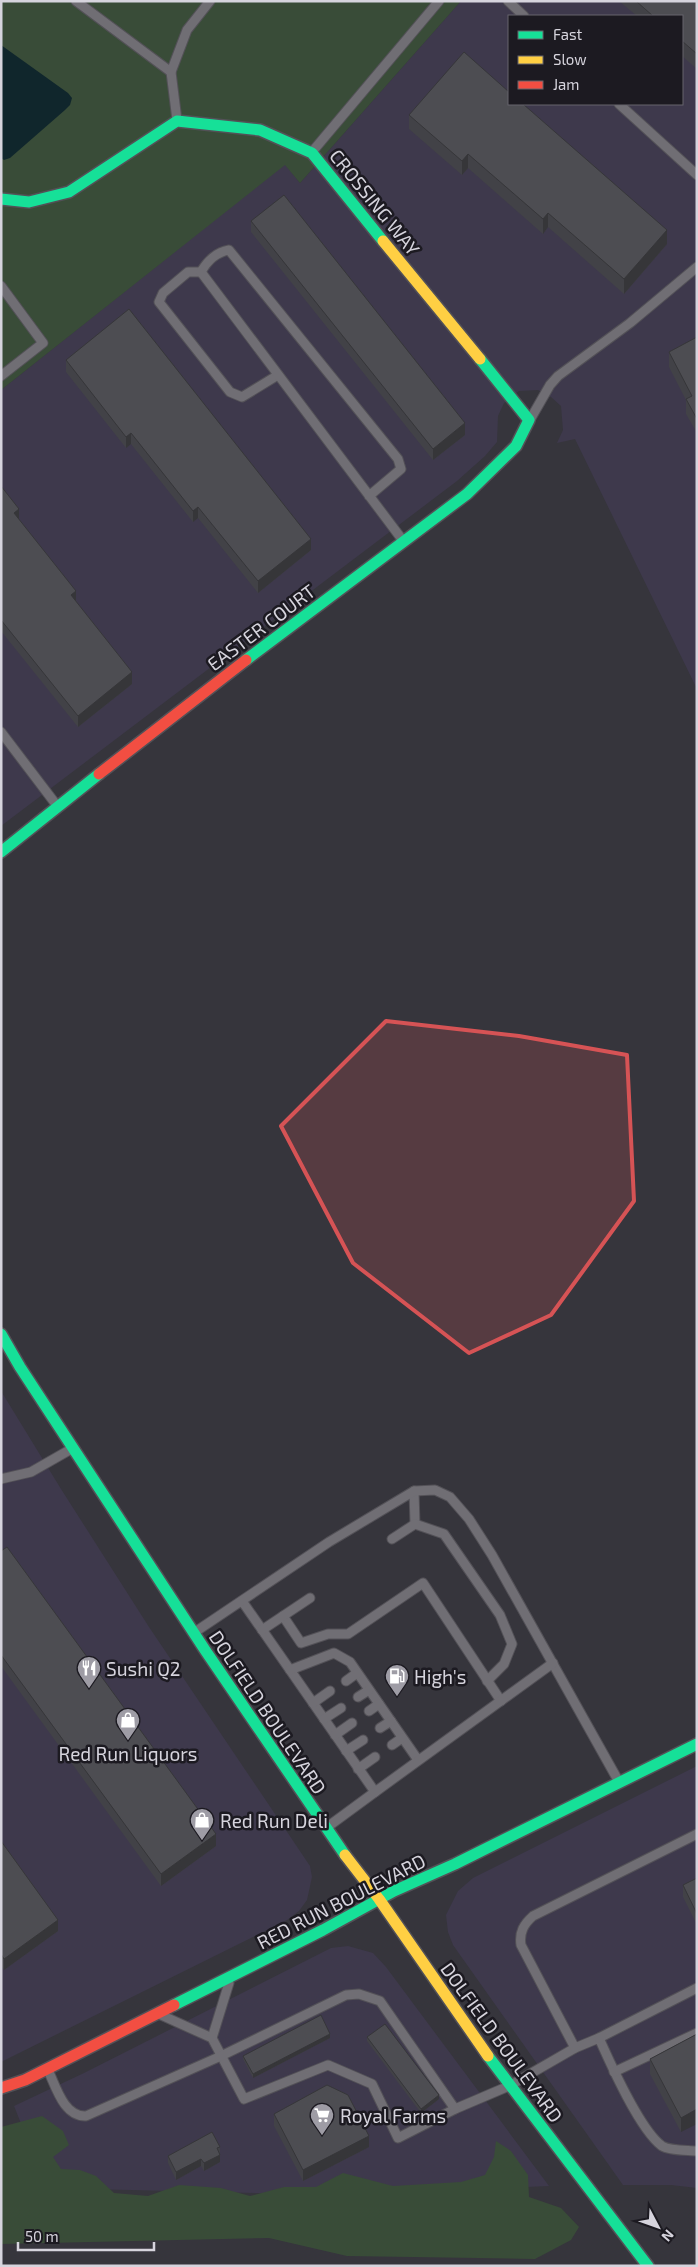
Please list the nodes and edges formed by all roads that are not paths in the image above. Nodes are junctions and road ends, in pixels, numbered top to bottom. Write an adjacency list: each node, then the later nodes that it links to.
1 (76, 1): 6 (lane)
2 (210, 1): 6 (lane)
3 (439, 1): 9 (lane)
4 (508, 1): 5 (lane)
5 (523, 15)
6 (171, 72): 8 (lane)
7 (620, 105): 10 (lane)
8 (177, 121): 9 (main road, CROSSING WAY); 11 (main road)
9 (312, 153): 17 (main road, CROSSING WAY)
10 (697, 175)
11 (1, 198)
12 (697, 267): 17 (lane)
13 (201, 272): 15 (lane); 15 (lane); 18 (lane)
14 (1, 286): 16 (lane)
15 (278, 374): 18 (lane)
16 (1, 376)
17 (530, 420): 19 (main road, EASTER COURT)
18 (369, 496): 19 (lane)
19 (404, 542): 21 (main road, EASTER COURT)
20 (1, 732): 21 (lane)
21 (58, 807): 22 (main road, EASTER COURT)
22 (1, 852)
23 (1, 1334): 24 (main road, DOLFIELD BOULEVARD)
24 (73, 1447): 25 (lane); 33 (main road, DOLFIELD BOULEVARD)
25 (1, 1478)
26 (414, 1491): 27 (lane); 30 (lane); 34 (lane)
27 (415, 1524): 28 (lane); 38 (lane)
28 (392, 1539)
29 (310, 1598): 31 (lane)
30 (242, 1600): 32 (lane); 33 (lane)
31 (283, 1616): 32 (lane); 38 (lane)
32 (262, 1630): 35 (lane)
33 (194, 1633): 62 (main road, DOLFIELD BOULEVARD)
34 (553, 1663): 42 (lane); 60 (lane)
35 (290, 1670): 36 (lane); 43 (lane)
36 (357, 1673): 37 (lane); 39 (lane)
37 (346, 1681)
38 (487, 1681): 42 (lane)
39 (369, 1690): 41 (lane); 44 (lane)
40 (330, 1691): 43 (lane)
41 (358, 1698)
42 (500, 1701): 58 (lane)
43 (313, 1703): 47 (lane)
44 (379, 1704): 46 (lane); 48 (lane)
45 (341, 1708): 47 (lane)
46 (369, 1711)
47 (324, 1720): 51 (lane)
48 (390, 1720): 50 (lane); 52 (lane)
49 (352, 1723): 51 (lane)
50 (380, 1728)
51 (335, 1735): 56 (lane)
52 (402, 1738): 55 (lane); 58 (lane)
53 (363, 1740): 56 (lane)
54 (697, 1744): 60 (main road, RED RUN BOULEVARD)
55 (392, 1745)
56 (346, 1751): 59 (lane)
57 (375, 1757): 59 (lane)
58 (418, 1760): 61 (lane)
59 (358, 1768): 61 (lane)
60 (619, 1782): 64 (main road, RED RUN BOULEVARD)
61 (375, 1792): 62 (lane)
62 (326, 1828): 64 (main road, DOLFIELD BOULEVARD)
63 (697, 1834): 71 (lane)
64 (379, 1899): 65 (main road, RED RUN BOULEVARD); 75 (main road, DOLFIELD BOULEVARD)
65 (232, 1976): 67 (main road, RED RUN BOULEVARD); 69 (lane)
66 (697, 1988): 70 (lane)
67 (158, 2013): 69 (lane); 73 (main road, RED RUN BOULEVARD)
68 (697, 2033): 74 (lane)
69 (212, 2038): 72 (lane)
70 (599, 2038): 71 (lane); 74 (lane)
71 (576, 2048): 75 (lane)
72 (221, 2056): 73 (lane); 77 (lane); 77 (lane)
73 (47, 2068): 76 (main road, RED RUN BOULEVARD)
74 (614, 2072): 78 (lane)
75 (510, 2086): 77 (lane); 79 (main road, DOLFIELD BOULEVARD)
76 (1, 2088)
77 (455, 2109)
78 (697, 2151)
79 (648, 2266)

